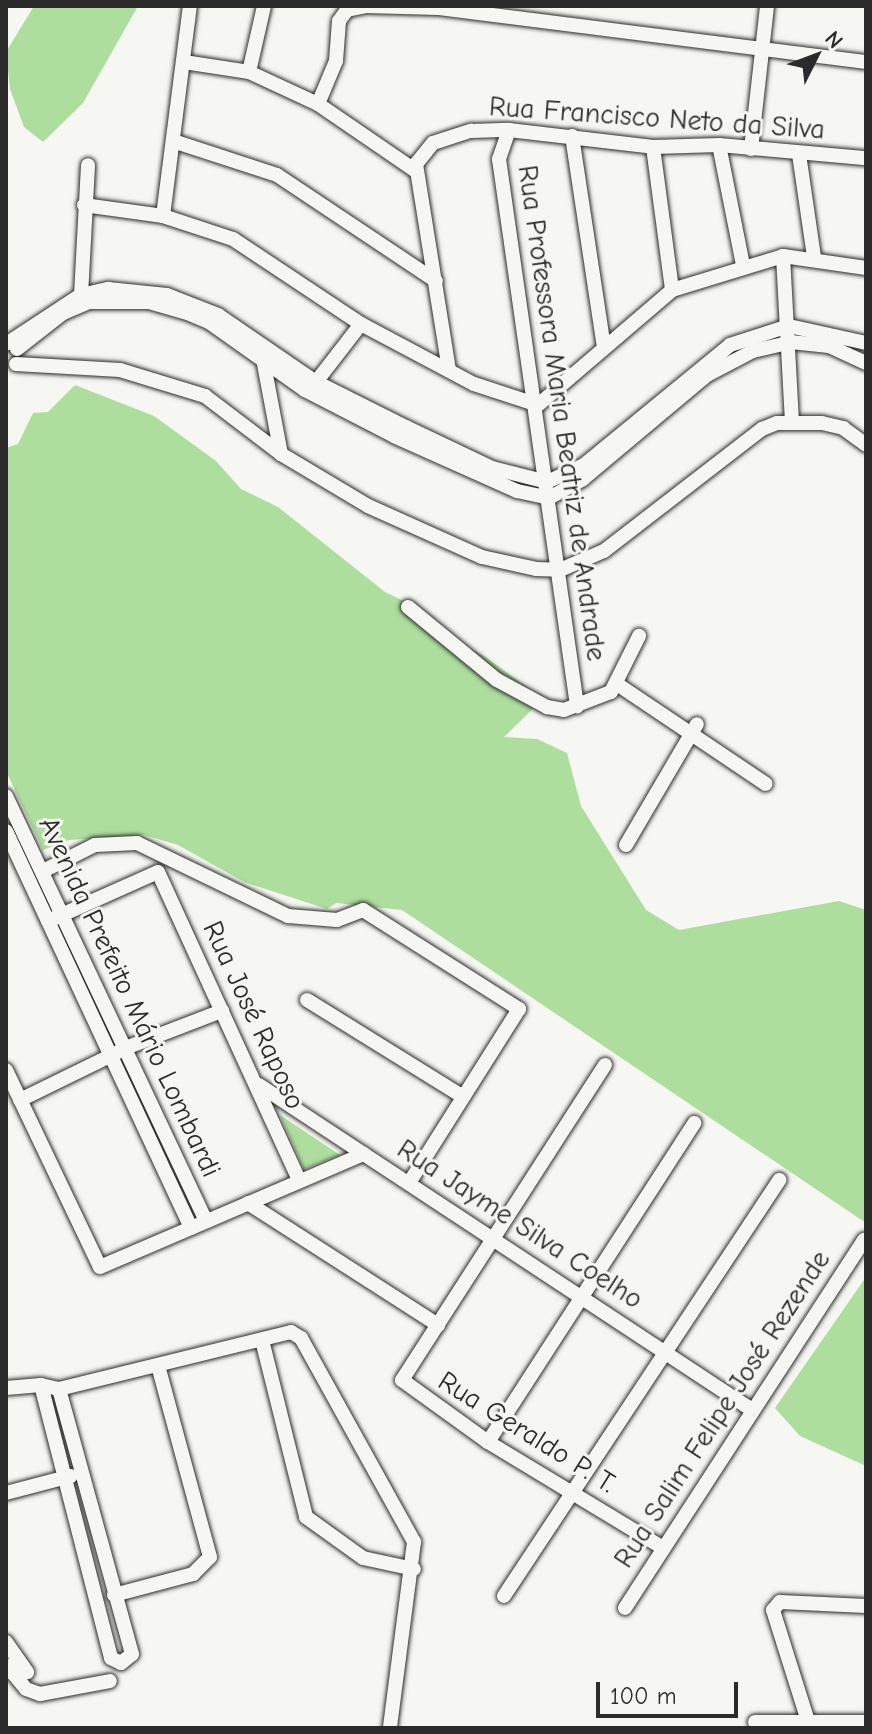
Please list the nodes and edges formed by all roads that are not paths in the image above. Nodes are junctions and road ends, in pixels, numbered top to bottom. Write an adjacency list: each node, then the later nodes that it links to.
1 (190, 6): 6 (street)
2 (264, 6): 8 (street)
3 (767, 6): 5 (street)
4 (437, 7): 5 (street); 9 (street)
5 (762, 50): 7 (street); 15 (street)
6 (184, 62): 8 (street); 12 (street)
7 (866, 62)
8 (249, 72): 9 (street)
9 (318, 104): 19 (street)
10 (509, 130): 11 (street, Rua Francisco Neto da Silva); 19 (street, Rua Francisco Neto da Silva); 39 (street, Rua Professora Maria Beatriz de Andrade)
11 (572, 136): 14 (street, Rua Francisco Neto da Silva); 33 (street)
12 (176, 142): 21 (street); 26 (street)
13 (719, 145): 14 (street, Rua Francisco Neto da Silva); 15 (street, Rua Francisco Neto da Silva); 24 (street)
14 (653, 147): 27 (street)
15 (751, 149): 16 (street, Rua Francisco Neto da Silva)
16 (799, 154): 17 (street, Rua Francisco Neto da Silva); 23 (street)
17 (866, 158)
18 (88, 165): 20 (street)
19 (416, 171): 26 (street)
20 (84, 205): 21 (street); 28 (street)
21 (163, 216): 29 (street)
22 (783, 256): 23 (street); 24 (street); 30 (street)
23 (814, 257): 25 (street)
24 (743, 265): 27 (street)
25 (866, 268)
26 (436, 281): 37 (street)
27 (672, 290): 33 (street)
28 (81, 295): 34 (street); 38 (street)
29 (361, 324): 37 (street); 38 (street)
30 (789, 326): 31 (street); 32 (street); 43 (street)
31 (791, 342): 36 (street); 40 (street); 44 (street)
32 (866, 343)
33 (604, 347): 39 (street)
34 (10, 354): 35 (street); 42 (street)
35 (263, 359): 42 (street); 44 (street)
36 (866, 363)
37 (449, 370): 39 (street)
38 (316, 382): 43 (street)
39 (538, 405): 43 (street, Rua Professora Maria Beatriz de Andrade)
40 (792, 420): 41 (street); 45 (street)
41 (866, 445)
42 (281, 454): 45 (street)
43 (547, 482): 44 (street, Rua Professora Maria Beatriz de Andrade)
44 (549, 498): 45 (street, Rua Professora Maria Beatriz de Andrade)
45 (560, 570): 49 (street, Rua Professora Maria Beatriz de Andrade)
46 (408, 607): 49 (street)
47 (639, 636): 48 (street)
48 (617, 684): 49 (street); 50 (street)
49 (577, 706)
50 (694, 729): 51 (street); 54 (street)
51 (766, 784)
52 (6, 796): 57 (street, Avenida Prefeito Mário Lombardi)
53 (6, 831): 56 (street, Avenida Prefeito Mário Lombardi)
54 (626, 845)
55 (151, 848): 57 (street); 58 (street, Rua José Raposo); 68 (street)
56 (10, 852): 60 (street, Avenida Prefeito Mário Lombardi)
57 (43, 871): 59 (street, Avenida Prefeito Mário Lombardi)
58 (157, 872): 59 (street); 62 (street, Rua José Raposo)
59 (64, 911): 60 (street); 63 (street, Avenida Prefeito Mário Lombardi)
60 (48, 921): 64 (street, Avenida Prefeito Mário Lombardi)
61 (307, 1000): 68 (street)
62 (222, 1011): 63 (street); 67 (street, Rua José Raposo)
63 (128, 1047): 64 (street); 76 (street, Avenida Prefeito Mário Lombardi)
64 (111, 1056): 69 (street); 77 (street, Avenida Prefeito Mário Lombardi)
65 (605, 1065): 78 (street)
66 (6, 1070): 69 (street)
67 (259, 1085): 71 (street, Rua Jayme Silva Coelho); 72 (street, Rua José Raposo)
68 (462, 1096): 74 (street)
69 (20, 1100): 77 (street)
70 (694, 1123): 80 (street)
71 (364, 1154): 72 (street); 74 (street, Rua Jayme Silva Coelho)
72 (298, 1178): 75 (street)
73 (779, 1180): 83 (street)
74 (409, 1183): 78 (street, Rua Jayme Silva Coelho)
75 (248, 1203): 76 (street); 81 (street)
76 (206, 1221): 77 (street)
77 (191, 1228)
78 (496, 1240): 80 (street, Rua Jayme Silva Coelho); 81 (street)
79 (864, 1240): 88 (street, Rua Salim Felipe José Rezende)
80 (585, 1296): 83 (street, Rua Jayme Silva Coelho); 89 (street)
81 (438, 1325): 89 (street, Rua Geraldo P. T.)
82 (262, 1340): 84 (street); 95 (street); 95 (street)
83 (665, 1349): 88 (street, Rua Jayme Silva Coelho); 93 (street)
84 (158, 1366): 87 (street); 96 (street)
85 (41, 1385): 86 (street); 87 (street); 91 (street)
86 (6, 1388)
87 (59, 1389): 90 (street)
88 (752, 1410): 94 (street, Rua Salim Felipe José Rezende)
89 (488, 1442): 93 (street, Rua Geraldo P. T.)
90 (84, 1472): 91 (street); 96 (street)
91 (66, 1478): 92 (street); 96 (street)
92 (6, 1493)
93 (574, 1493): 94 (street, Rua Geraldo P. T.); 97 (street)
94 (663, 1548): 99 (street, Rua Salim Felipe José Rezende)
95 (414, 1569): 107 (street)
96 (114, 1595)
97 (504, 1596)
98 (866, 1606): 104 (street)
99 (625, 1608)
100 (6, 1642): 102 (street)
101 (6, 1665): 103 (street)
102 (27, 1672)
103 (110, 1681)
104 (807, 1718): 105 (street); 106 (street)
105 (755, 1722)
106 (866, 1722)
107 (390, 1728)

